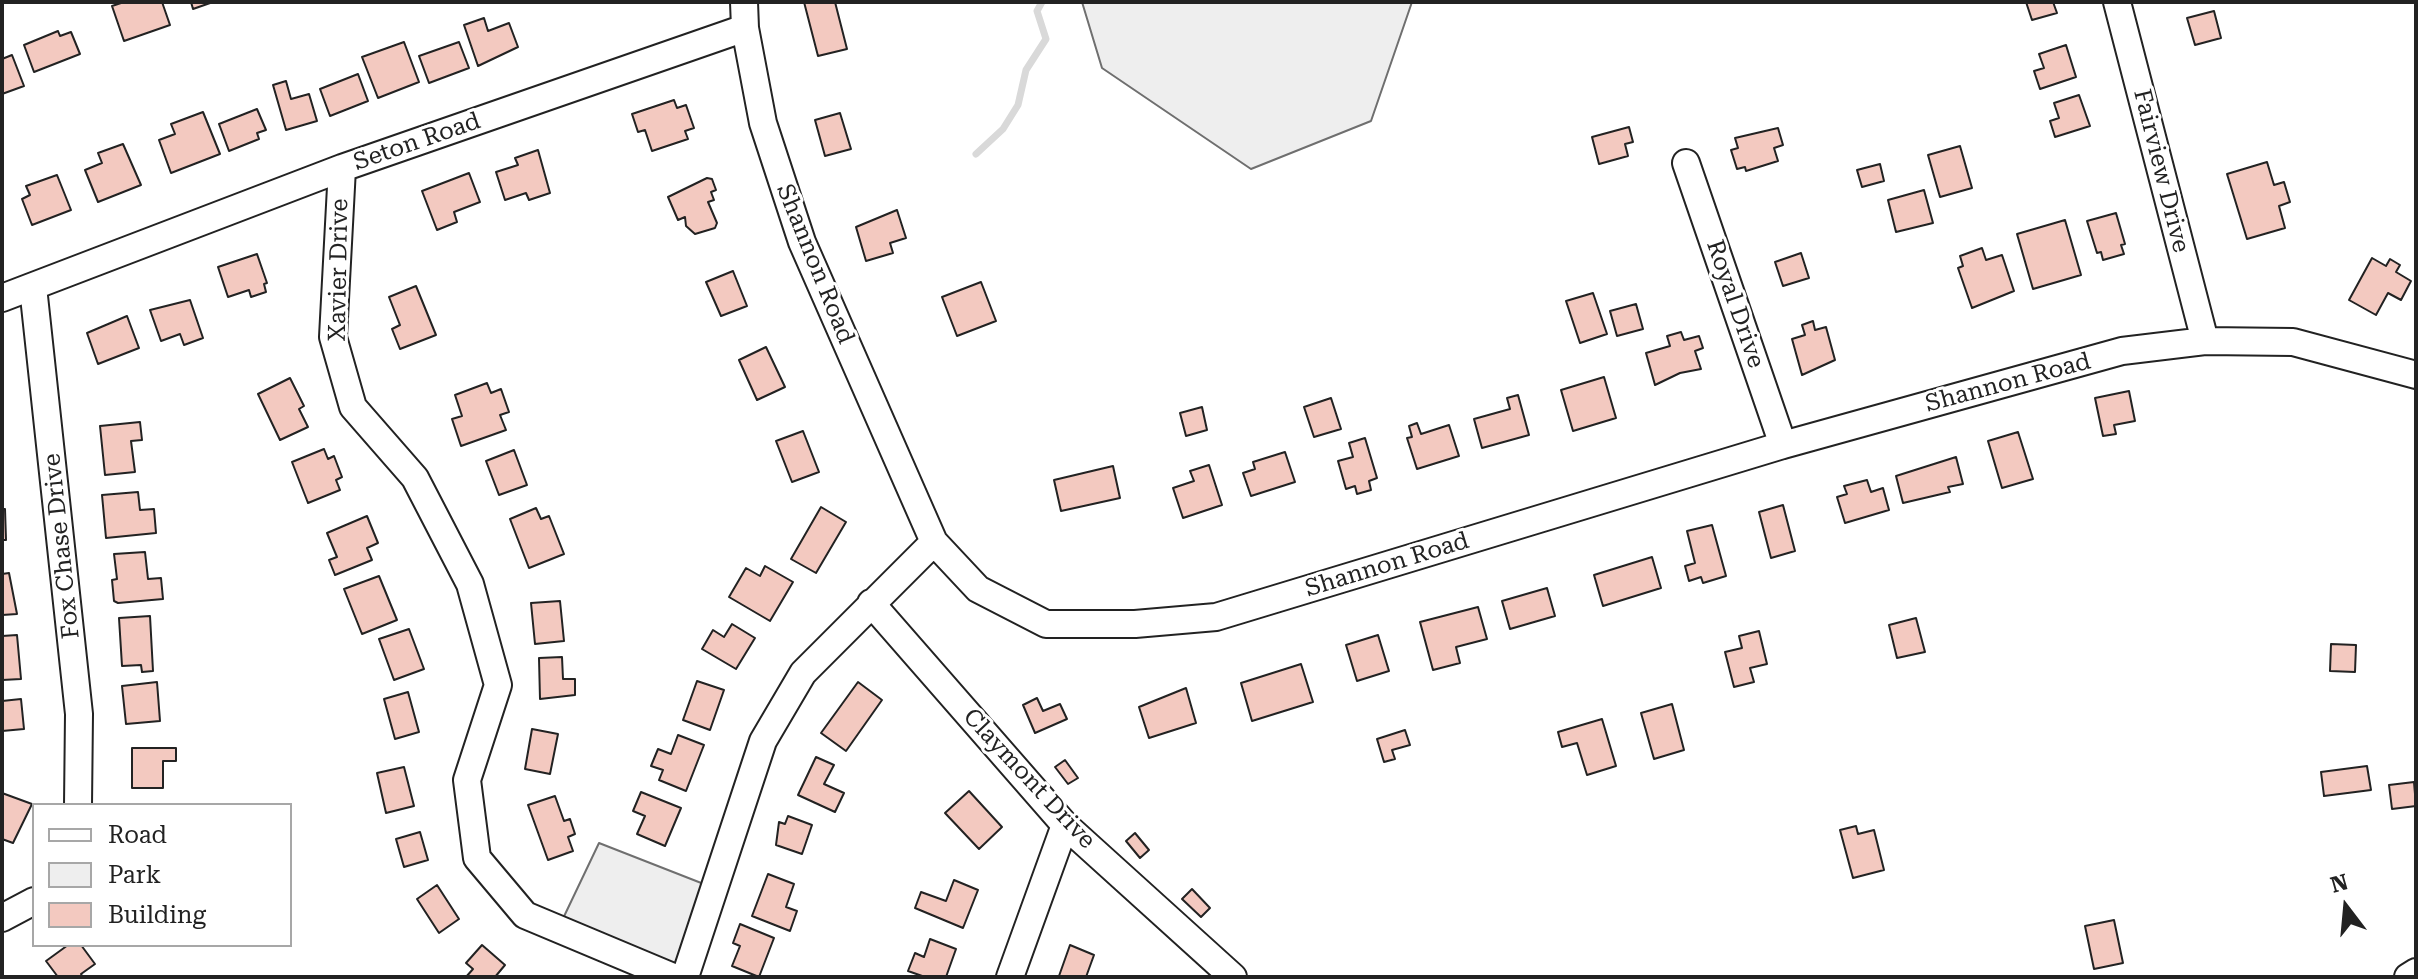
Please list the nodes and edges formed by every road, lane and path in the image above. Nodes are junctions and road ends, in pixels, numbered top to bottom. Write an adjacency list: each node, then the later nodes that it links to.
1 (2117, 2): 7 (street, Fairview Drive)
2 (745, 15): 4 (street, Seton Road); 10 (street, Shannon Road)
3 (1686, 163): 9 (street, Royal Drive)
4 (342, 168): 5 (street, Seton Road); 17 (street, Xavier Drive)
5 (33, 287): 6 (street, Seton Road); 12 (street, Fox Chase Drive)
6 (2, 298)
7 (2205, 341): 8 (street, Shannon Road); 9 (street, Shannon Road)
8 (2416, 375)
9 (1783, 445): 10 (street, Shannon Road)
10 (934, 542): 11 (street)
11 (871, 603): 13 (street, Claymont Drive); 18 (street)
12 (78, 803)
13 (1065, 825): 19 (street); 20 (street, Claymont Drive)
14 (32, 902): 15 (street)
15 (2, 918)
16 (2416, 972): 21 (street)
17 (673, 977)
18 (685, 977)
19 (1010, 977)
20 (1233, 977)
21 (2408, 977)

